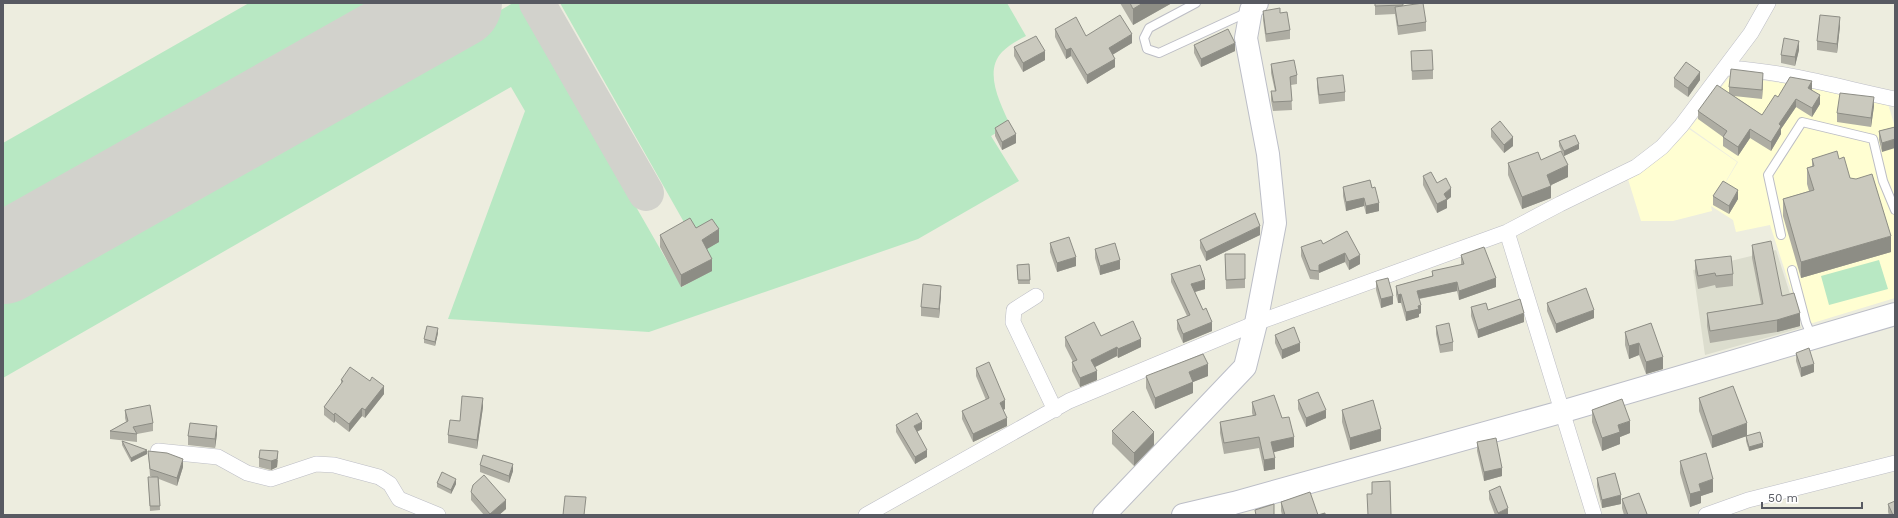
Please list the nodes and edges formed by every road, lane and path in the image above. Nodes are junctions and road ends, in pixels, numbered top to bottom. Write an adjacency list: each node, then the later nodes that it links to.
1 (1196, 3): 3 (lane)
2 (1768, 3): 4 (street)
3 (1254, 7): 12 (street)
4 (1726, 68): 5 (street); 7 (street)
5 (1895, 98)
6 (1895, 210): 8 (lane)
7 (1507, 232): 12 (street); 15 (street)
8 (1782, 235)
9 (1792, 270): 13 (lane)
10 (1036, 296): 14 (street)
11 (1895, 314): 13 (street)
12 (1256, 323): 14 (street); 20 (street)
13 (1812, 337): 15 (street)
14 (1055, 410): 19 (street)
15 (1561, 412): 21 (street); 22 (street)
16 (158, 451): 18 (street)
17 (1895, 463): 23 (street)
18 (438, 515)
19 (866, 515)
20 (1104, 515)
21 (1183, 515)
22 (1594, 515)
23 (1706, 515)

